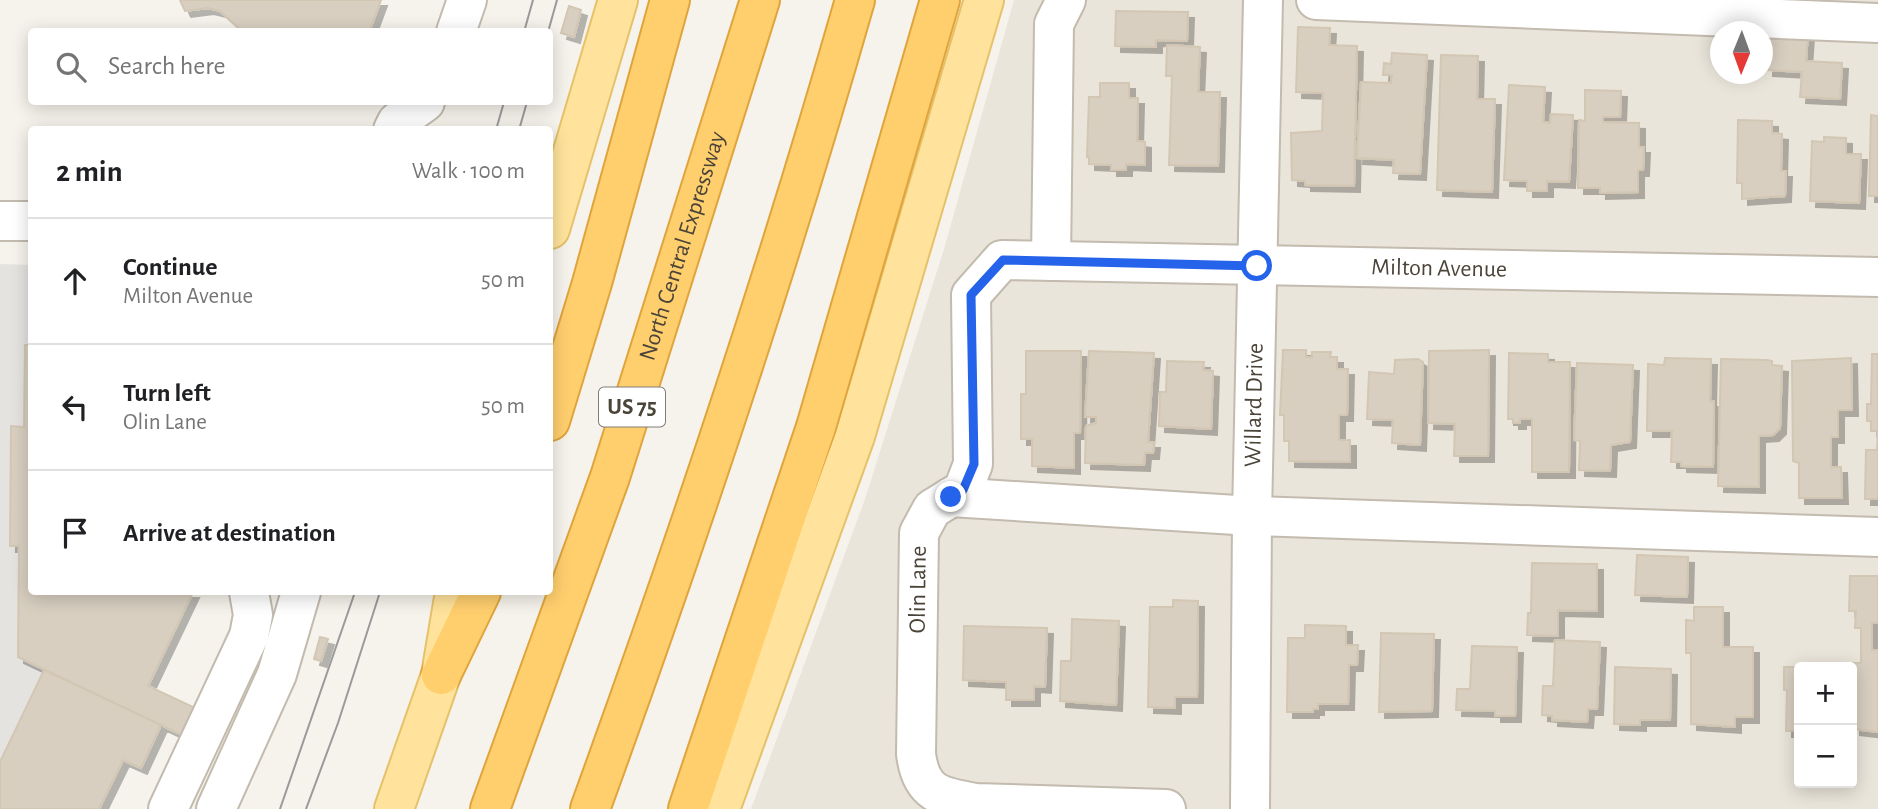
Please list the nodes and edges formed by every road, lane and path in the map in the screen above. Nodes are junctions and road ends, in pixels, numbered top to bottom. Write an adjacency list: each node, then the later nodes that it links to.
1 (467, 0): 12 (street)
2 (618, 0): 17 (main road)
3 (670, 0): 24 (highway)
4 (760, 0): 36 (highway, North Central Expressway / US 75)
5 (855, 0): 37 (highway)
6 (940, 0): 38 (highway)
7 (984, 0): 39 (main road)
8 (1066, 0): 21 (street)
9 (1263, 0): 22 (street, Willard Drive)
10 (1316, 0): 11 (street)
11 (1878, 23)
12 (457, 28)
13 (421, 105): 15 (street)
14 (425, 105): 16 (street)
15 (395, 126)
16 (428, 126)
17 (553, 219)
18 (0, 221): 19 (street)
19 (28, 221)
20 (1003, 260): 21 (street, Milton Avenue); 25 (street, Olin Lane)
21 (1051, 261): 22 (street, Milton Avenue)
22 (1257, 266): 23 (street, Milton Avenue); 26 (street, Willard Drive)
23 (1878, 277)
24 (553, 411)
25 (951, 497): 26 (street); 40 (street, Olin Lane)
26 (1252, 516): 27 (street); 41 (street, Willard Drive)
27 (1878, 537)
28 (250, 595): 33 (street)
29 (300, 595): 34 (street)
30 (454, 595): 32 (main road)
31 (480, 595): 32 (highway)
32 (441, 674): 35 (main road)
33 (168, 809)
34 (216, 809)
35 (394, 809)
36 (490, 809)
37 (590, 809)
38 (688, 809)
39 (720, 809)
40 (1166, 809)
41 (1250, 809)

